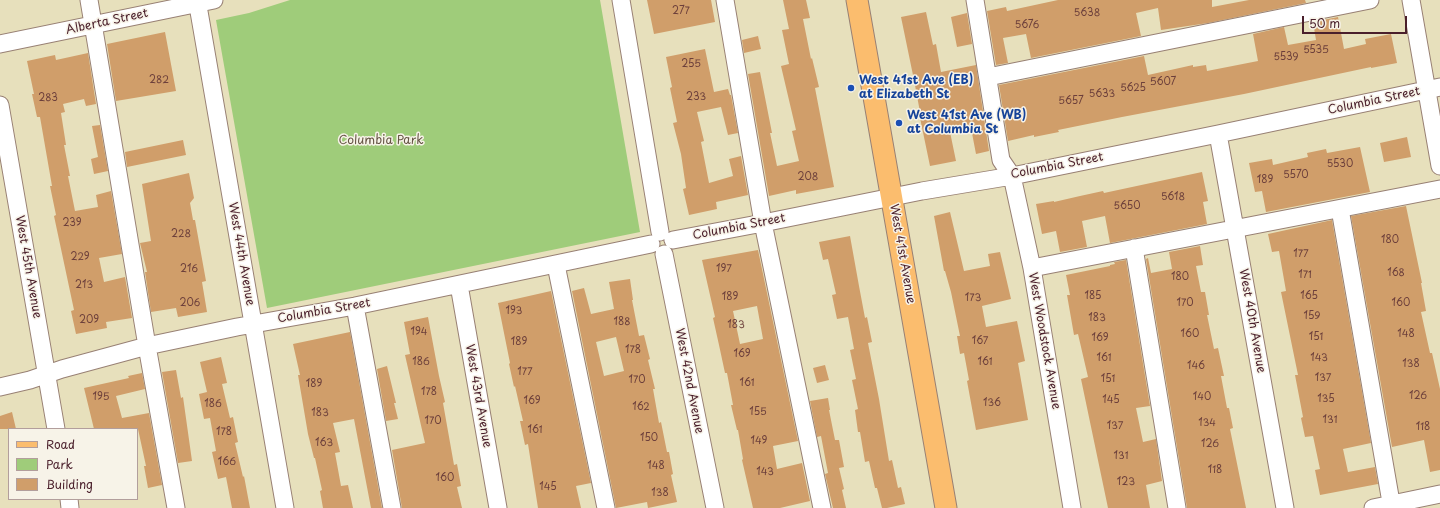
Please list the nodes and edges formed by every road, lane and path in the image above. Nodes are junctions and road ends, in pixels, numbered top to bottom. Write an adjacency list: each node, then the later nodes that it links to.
1 (90, 0): 9 (street)
2 (620, 0): 22 (street, West 42nd Avenue)
3 (725, 0): 20 (street)
4 (857, 0): 18 (main road, West 41st Avenue)
5 (975, 0): 11 (street)
6 (1370, 0): 11 (street)
7 (1411, 0): 12 (street)
8 (203, 1): 9 (street, Alberta Street); 28 (street, West 44th Avenue)
9 (94, 25): 10 (street, Alberta Street); 29 (street)
10 (0, 44)
11 (988, 77): 16 (street)
12 (1434, 88): 14 (street, Columbia Street); 15 (street)
13 (0, 105): 30 (street, West 45th Avenue)
14 (1218, 134): 16 (street, Columbia Street); 21 (street, West 40th Avenue)
15 (1440, 166)
16 (1012, 176): 18 (street, Columbia Street); 25 (street, West Woodstock Avenue)
17 (1440, 189): 19 (street)
18 (892, 197): 20 (street, Columbia Street); 42 (main road, West 41st Avenue)
19 (1340, 208): 21 (street); 34 (street)
20 (763, 224): 22 (street, Columbia Street); 41 (street)
21 (1235, 229): 23 (street); 45 (street, West 40th Avenue)
22 (662, 243): 24 (street, Columbia Street); 40 (street, West 42nd Avenue)
23 (1134, 248): 25 (street); 44 (street)
24 (556, 265): 26 (street, Columbia Street); 39 (street)
25 (1032, 268): 43 (street, West Woodstock Avenue)
26 (459, 285): 27 (street, Columbia Street); 38 (street, West 43rd Avenue)
27 (355, 306): 28 (street, Columbia Street); 37 (street)
28 (253, 324): 29 (street, Columbia Street); 36 (street, West 44th Avenue)
29 (147, 346): 30 (street, Columbia Street); 35 (street)
30 (47, 374): 31 (street, Columbia Street); 32 (street, West 45th Avenue)
31 (0, 387)
32 (56, 428)
33 (1440, 494): 34 (street)
34 (1392, 506): 46 (street)
35 (176, 508)
36 (285, 508)
37 (392, 508)
38 (498, 508)
39 (606, 508)
40 (715, 508)
41 (822, 508)
42 (946, 508)
43 (1072, 508)
44 (1177, 508)
45 (1285, 508)
46 (1373, 508)

